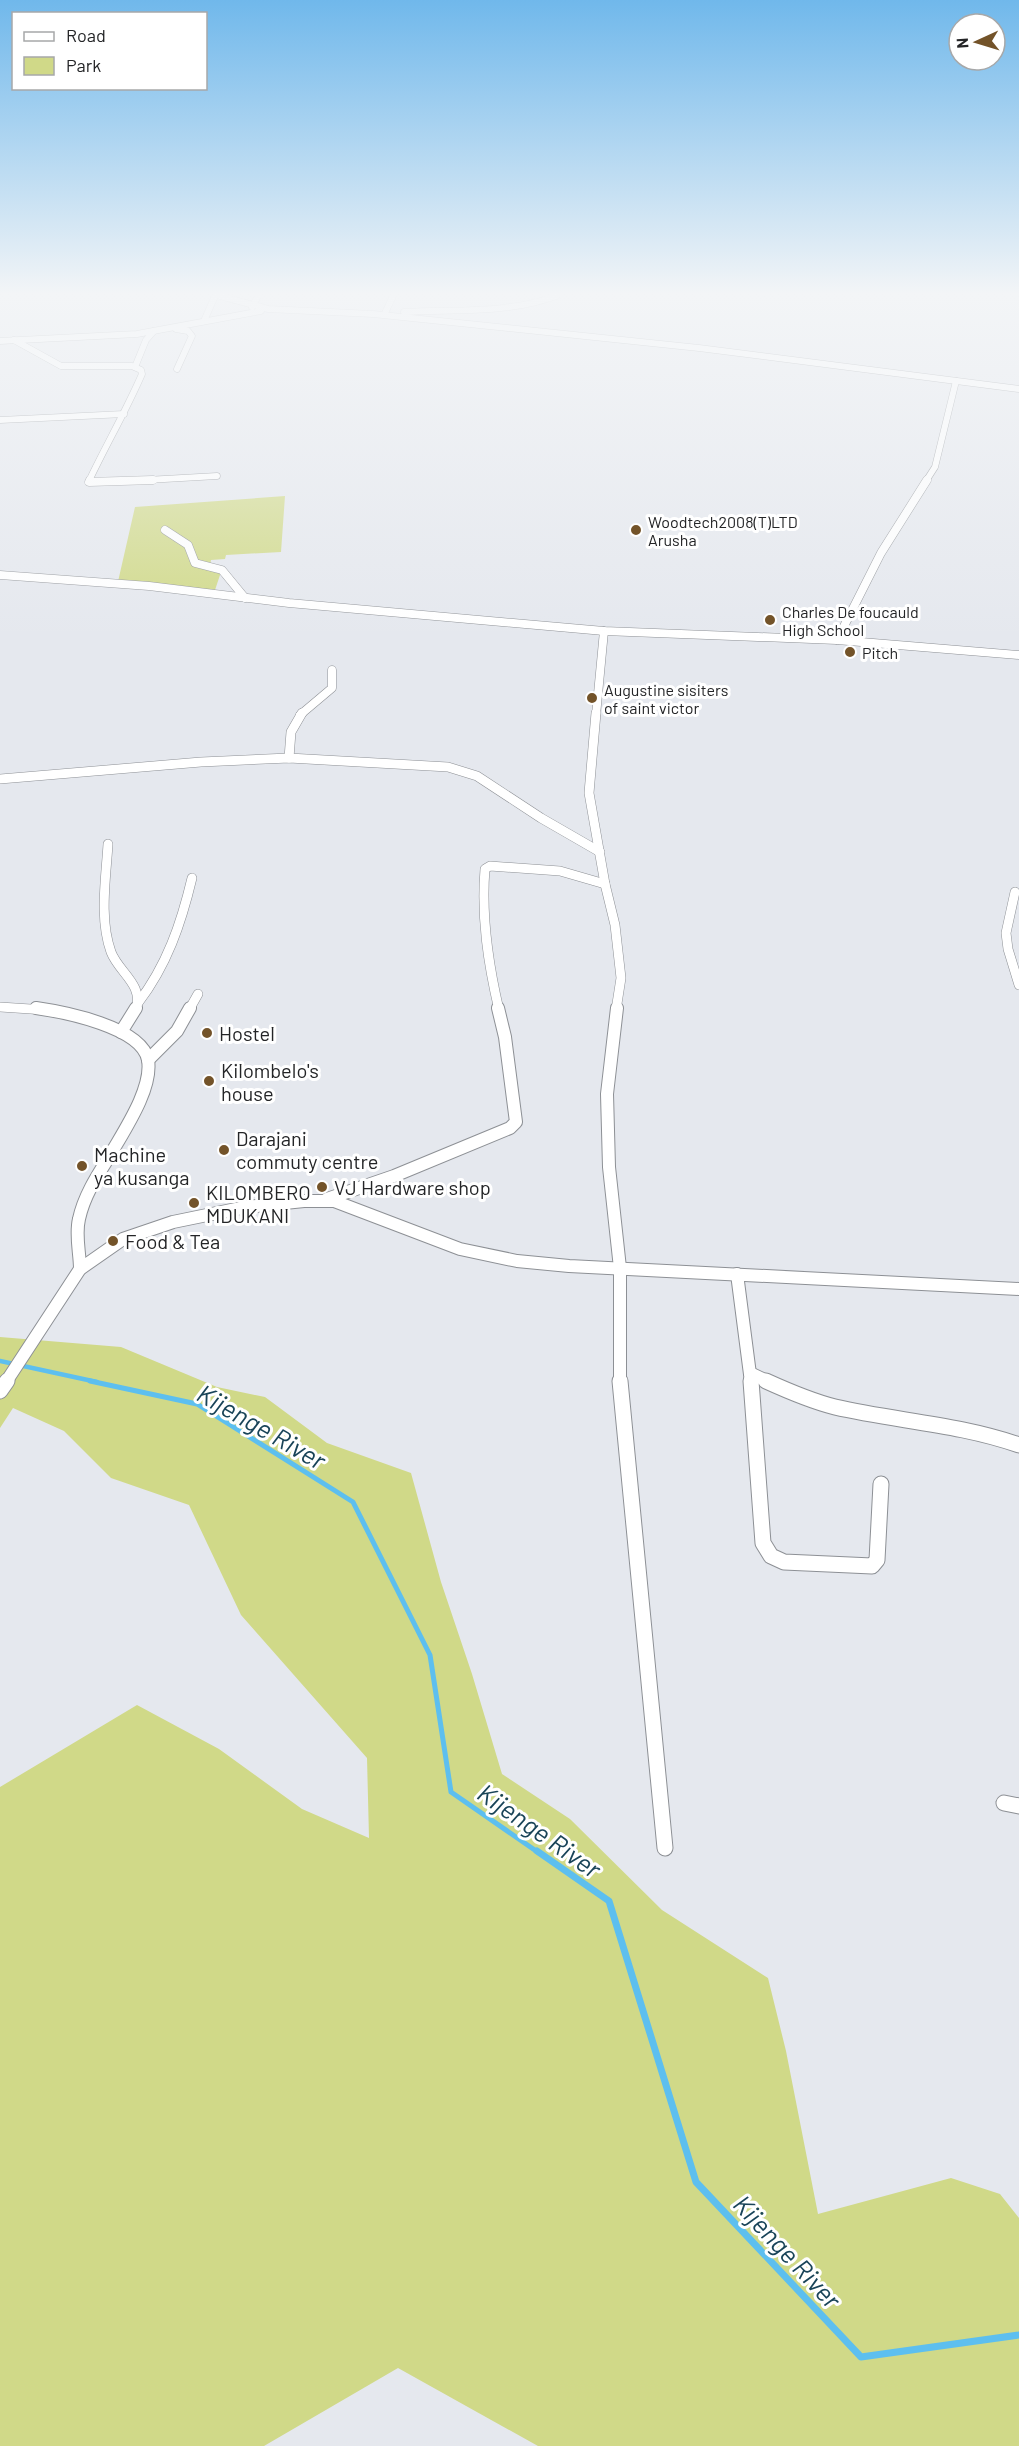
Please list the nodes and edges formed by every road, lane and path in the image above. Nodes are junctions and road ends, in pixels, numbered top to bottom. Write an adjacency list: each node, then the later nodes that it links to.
1 (126, 410): 3 (street)
2 (949, 410): 12 (street)
3 (124, 414): 4 (street); 6 (street)
4 (95, 416): 5 (street); 6 (street)
5 (0, 420)
6 (111, 434): 7 (street)
7 (217, 476)
8 (165, 530): 10 (street)
9 (0, 575): 10 (street)
10 (245, 598): 11 (street)
11 (604, 632): 12 (street); 18 (street)
12 (837, 640): 13 (street)
13 (1019, 655)
14 (332, 670): 15 (street)
15 (289, 758): 16 (street); 18 (street)
16 (0, 779)
17 (108, 844): 25 (street)
18 (600, 852): 20 (street)
19 (192, 879): 25 (street)
20 (605, 884): 29 (street); 30 (street)
21 (1015, 892): 22 (street)
22 (1014, 918): 23 (street)
23 (1019, 986)
24 (198, 994): 28 (street)
25 (138, 1003): 27 (street)
26 (0, 1008): 27 (street)
27 (121, 1032): 28 (street)
28 (148, 1060): 31 (street)
29 (323, 1200): 30 (street); 31 (street)
30 (620, 1268): 32 (street); 38 (street)
31 (81, 1269): 35 (street)
32 (737, 1274): 33 (street); 34 (street)
33 (1019, 1289)
34 (750, 1373): 36 (street); 37 (street)
35 (0, 1390)
36 (1019, 1444)
37 (881, 1484)
38 (664, 1848)

